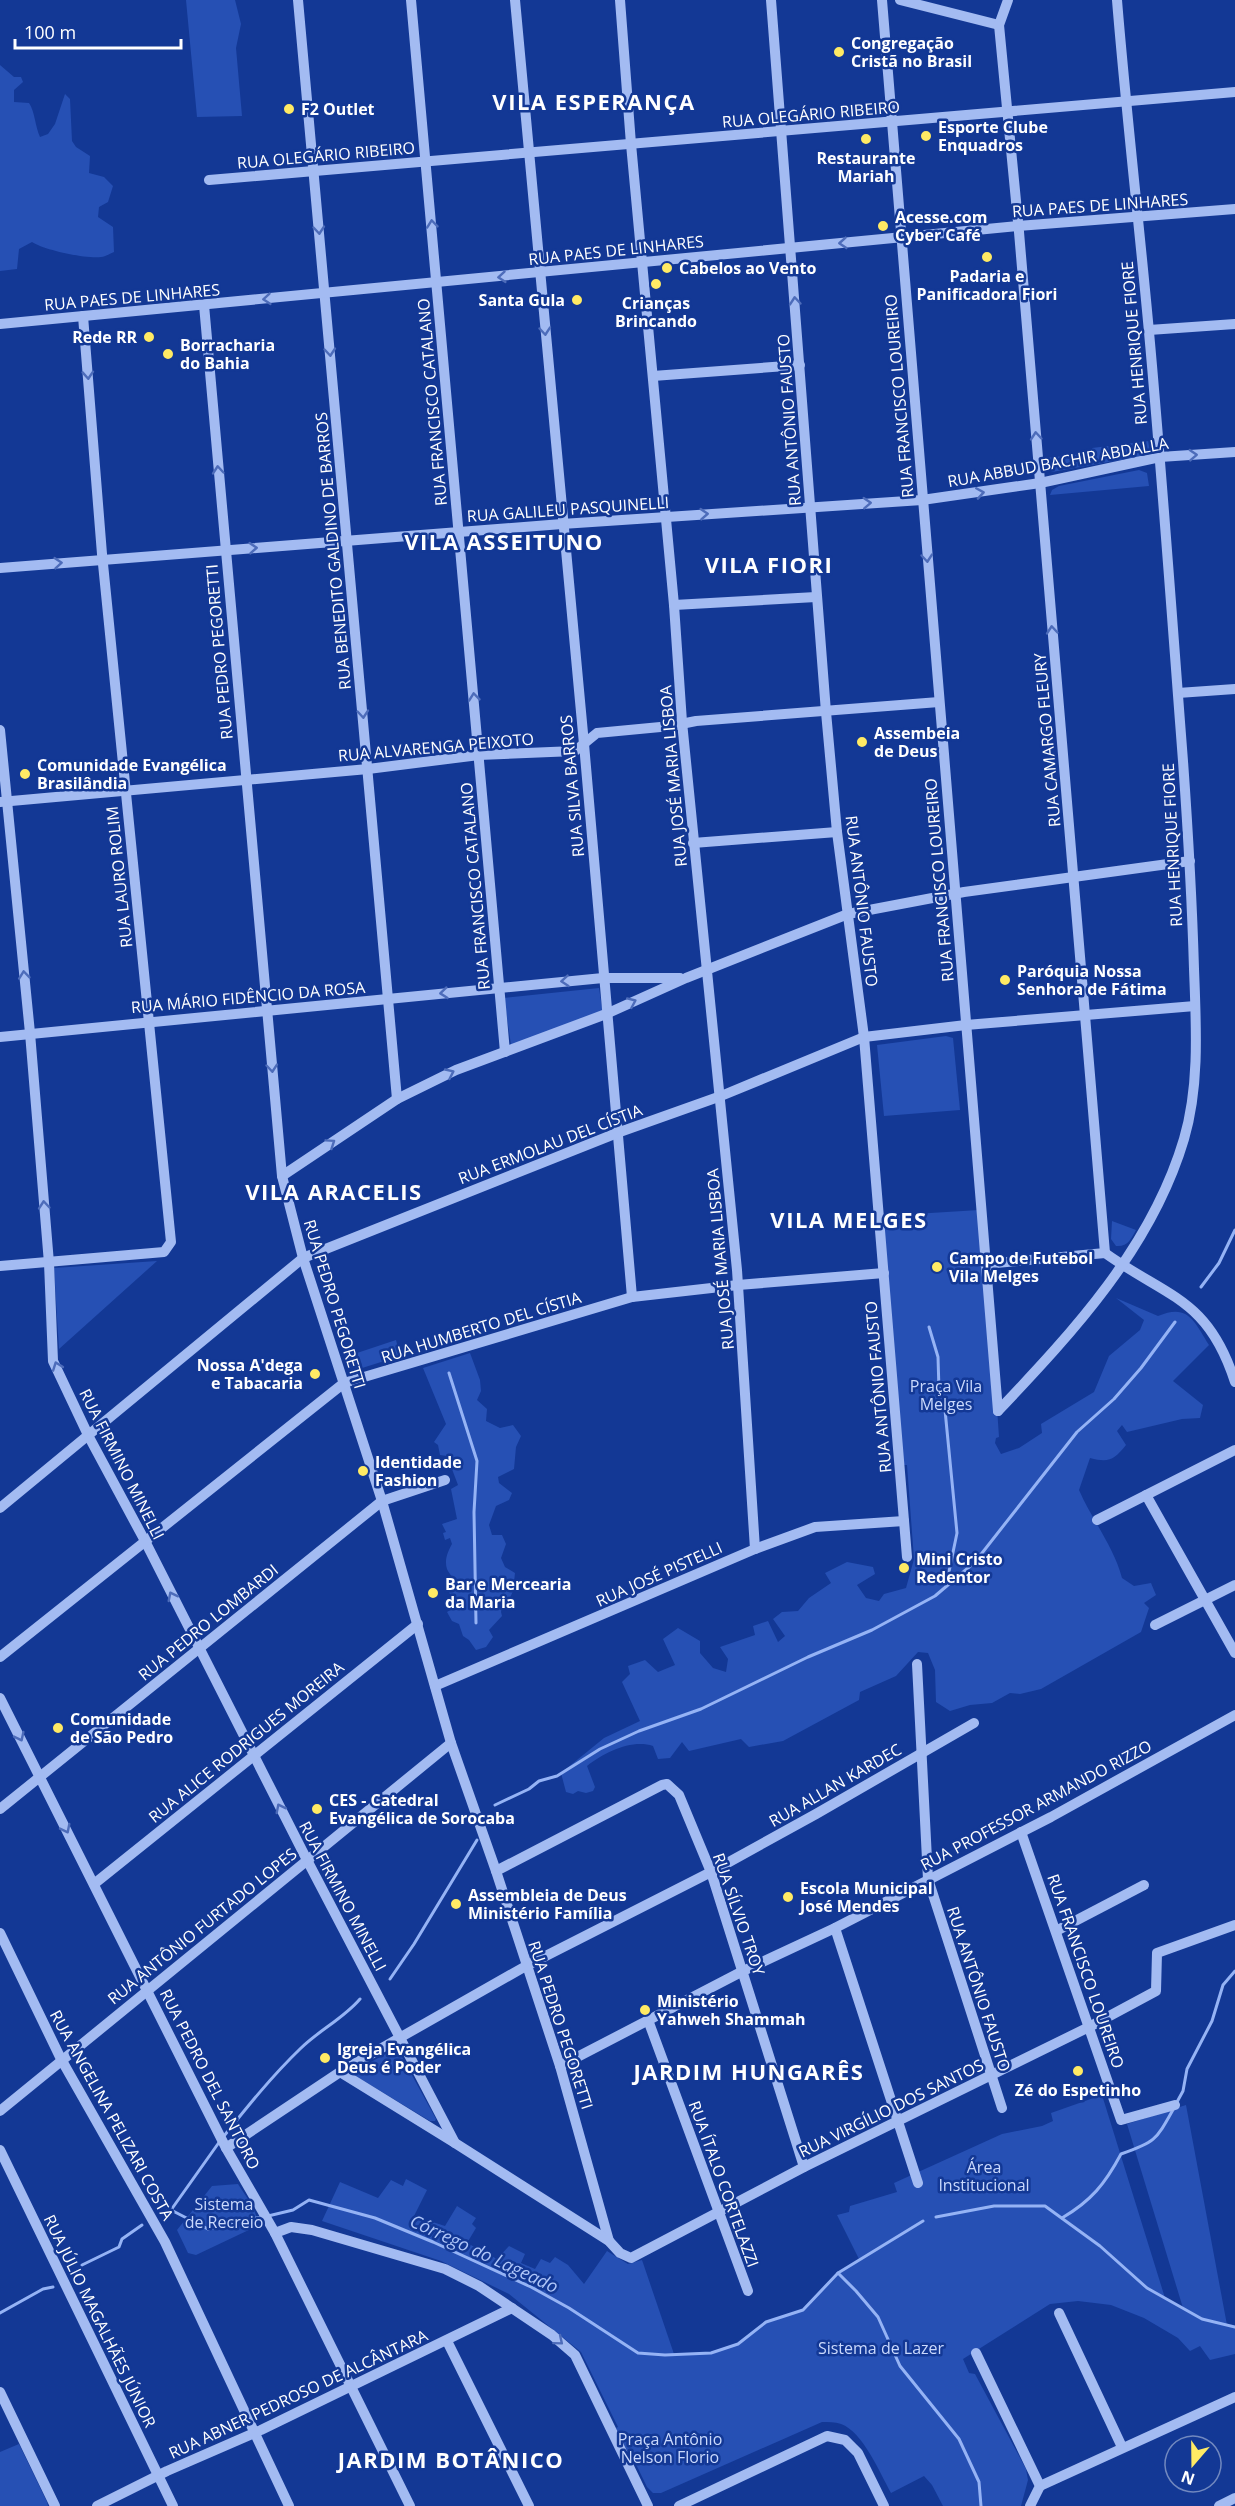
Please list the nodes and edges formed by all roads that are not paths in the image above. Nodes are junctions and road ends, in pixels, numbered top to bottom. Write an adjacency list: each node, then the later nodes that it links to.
1 (298, 0): 19 (street, RUA BENEDITO GALDINO DE BARROS)
2 (411, 0): 18 (street, RUA FRANCISCO CATALANO)
3 (515, 0): 17 (street, RUA SILVA BARROS)
4 (620, 0): 16 (street, RUA JOSÉ MARIA LISBOA)
5 (771, 0): 15 (street, RUA ANTÔNIO FAUSTO)
6 (882, 0): 14 (street, RUA FRANCISCO LOUREIRO)
7 (900, 0): 10 (street)
8 (1008, 0): 10 (street)
9 (1117, 0): 12 (street, RUA HENRIQUE FIORE)
10 (999, 25): 13 (street, RUA CAMARGO FLEURY)
11 (1235, 92): 12 (street, RUA OLEGÁRIO RIBEIRO)
12 (1125, 102): 13 (street, RUA OLEGÁRIO RIBEIRO); 22 (street, RUA HENRIQUE FIORE)
13 (1007, 112): 14 (street, RUA OLEGÁRIO RIBEIRO); 23 (street, RUA CAMARGO FLEURY)
14 (891, 122): 15 (street, RUA OLEGÁRIO RIBEIRO); 24 (street, RUA FRANCISCO LOUREIRO)
15 (781, 131): 16 (street, RUA OLEGÁRIO RIBEIRO); 25 (street, RUA ANTÔNIO FAUSTO)
16 (631, 144): 17 (street, RUA OLEGÁRIO RIBEIRO); 26 (street, RUA JOSÉ MARIA LISBOA)
17 (529, 153): 18 (street, RUA OLEGÁRIO RIBEIRO); 27 (street, RUA SILVA BARROS)
18 (425, 162): 19 (street, RUA OLEGÁRIO RIBEIRO); 28 (street, RUA FRANCISCO CATALANO, one-way to 18)
19 (314, 171): 20 (street, RUA OLEGÁRIO RIBEIRO); 29 (street, RUA BENEDITO GALDINO DE BARROS, one-way to 29)
20 (209, 180)
21 (1235, 209): 22 (street, RUA PAES DE LINHARES)
22 (1137, 217): 23 (street, RUA PAES DE LINHARES); 34 (street, RUA HENRIQUE FIORE)
23 (1018, 226): 24 (street, RUA PAES DE LINHARES); 39 (street, RUA CAMARGO FLEURY, one-way to 23)
24 (901, 238): 25 (street, RUA PAES DE LINHARES, one-way to 25); 40 (street, RUA FRANCISCO LOUREIRO)
25 (791, 247): 26 (street, RUA PAES DE LINHARES); 35 (street, RUA ANTÔNIO FAUSTO, one-way to 25)
26 (642, 263): 27 (street, RUA PAES DE LINHARES); 36 (street, RUA JOSÉ MARIA LISBOA)
27 (540, 273): 28 (street, RUA PAES DE LINHARES, one-way to 28); 43 (street, RUA SILVA BARROS, one-way to 43)
28 (437, 283): 29 (street, RUA PAES DE LINHARES); 44 (street, RUA FRANCISCO CATALANO)
29 (325, 294): 30 (street, RUA PAES DE LINHARES, one-way to 30); 45 (street, RUA BENEDITO GALDINO DE BARROS, one-way to 45)
30 (204, 305): 31 (street, RUA PAES DE LINHARES); 46 (street, RUA PEDRO PEGORETTI, one-way to 30)
31 (83, 316): 32 (street, RUA PAES DE LINHARES); 47 (street, RUA LAURO ROLIM, one-way to 47)
32 (0, 324)
33 (1235, 324): 34 (street)
34 (1149, 330): 38 (street, RUA HENRIQUE FIORE)
35 (800, 365): 36 (street); 41 (street, RUA ANTÔNIO FAUSTO)
36 (653, 376): 42 (street, RUA JOSÉ MARIA LISBOA)
37 (1235, 452): 38 (street, RUA ABBUD BACHIR ABDALLA, one-way to 37)
38 (1160, 457): 39 (street, RUA ABBUD BACHIR ABDALLA); 52 (street, RUA HENRIQUE FIORE)
39 (1040, 483): 40 (street, RUA ABBUD BACHIR ABDALLA, one-way to 39); 66 (street, RUA CAMARGO FLEURY, one-way to 39)
40 (922, 500): 41 (street, RUA GALILEU PASQUINELLI, one-way to 40); 53 (street, RUA FRANCISCO LOUREIRO, one-way to 53)
41 (811, 506): 42 (street, RUA GALILEU PASQUINELLI, one-way to 41); 49 (street, RUA ANTÔNIO FAUSTO)
42 (666, 517): 43 (street, RUA GALILEU PASQUINELLI); 50 (street, RUA JOSÉ MARIA LISBOA)
43 (562, 524): 44 (street, RUA GALILEU PASQUINELLI); 57 (street, RUA SILVA BARROS)
44 (458, 533): 45 (street, RUA GALILEU PASQUINELLI); 58 (street, RUA FRANCISCO CATALANO, one-way to 44)
45 (347, 541): 46 (street, RUA GALILEU PASQUINELLI, one-way to 45); 59 (street, RUA BENEDITO GALDINO DE BARROS, one-way to 59)
46 (225, 549): 47 (street, RUA GALILEU PASQUINELLI); 60 (street, RUA PEDRO PEGORETTI)
47 (102, 559): 48 (street, RUA GALILEU PASQUINELLI, one-way to 47); 61 (street, RUA LAURO ROLIM)
48 (0, 568)
49 (816, 597): 50 (street); 54 (street, RUA ANTÔNIO FAUSTO)
50 (674, 605): 55 (street, RUA JOSÉ MARIA LISBOA)
51 (1235, 689): 52 (street)
52 (1178, 693): 65 (street, RUA HENRIQUE FIORE)
53 (939, 702): 54 (street, RUA ALVARENGA PEIXOTO); 67 (street, RUA FRANCISCO LOUREIRO)
54 (826, 712): 55 (street, RUA ALVARENGA PEIXOTO); 63 (street, RUA ANTÔNIO FAUSTO)
55 (682, 722): 57 (street, RUA ALVARENGA PEIXOTO); 64 (street, RUA JOSÉ MARIA LISBOA)
56 (0, 730): 62 (street, RUA FIRMINO MINELLI)
57 (584, 744): 58 (street, RUA ALVARENGA PEIXOTO); 70 (street, RUA SILVA BARROS)
58 (479, 755): 59 (street, RUA ALVARENGA PEIXOTO); 72 (street, RUA FRANCISCO CATALANO)
59 (368, 769): 60 (street, RUA ALVARENGA PEIXOTO); 73 (street, RUA BENEDITO GALDINO DE BARROS)
60 (245, 780): 61 (street, RUA ALVARENGA PEIXOTO); 75 (street, RUA PEDRO PEGORETTI)
61 (124, 791): 62 (street, RUA ALVARENGA PEIXOTO); 78 (street, RUA LAURO ROLIM)
62 (3, 801): 80 (street, RUA FIRMINO MINELLI, one-way to 62)
63 (837, 832): 64 (street); 68 (street, RUA ANTÔNIO FAUSTO)
64 (693, 843): 69 (street, RUA JOSÉ MARIA LISBOA)
65 (1190, 861): 66 (street); 74 (street, RUA HENRIQUE FIORE)
66 (1073, 877): 67 (street); 77 (street, RUA CAMARGO FLEURY)
67 (955, 893): 68 (street); 79 (street, RUA FRANCISCO LOUREIRO)
68 (848, 914): 69 (street); 82 (street, RUA ANTÔNIO FAUSTO)
69 (706, 971): 71 (street); 84 (street, RUA JOSÉ MARIA LISBOA)
70 (603, 978): 71 (street, RUA MÁRIO FIDÊNCIO DA ROSA); 72 (street, RUA MÁRIO FIDÊNCIO DA ROSA, one-way to 72); 76 (street, RUA SILVA BARROS)
71 (686, 978): 76 (street, one-way to 71)
72 (499, 987): 73 (street, RUA MÁRIO FIDÊNCIO DA ROSA, one-way to 73); 83 (street, RUA FRANCISCO CATALANO)
73 (388, 998): 75 (street, RUA MÁRIO FIDÊNCIO DA ROSA); 85 (street, RUA BENEDITO GALDINO DE BARROS)
74 (1195, 1006): 77 (street, RUA ERMOLAU DEL CÍSTIA); 92 (street, RUA HENRIQUE FIORE)
75 (267, 1010): 78 (street, RUA MÁRIO FIDÊNCIO DA ROSA); 87 (street, RUA PEDRO PEGORETTI, one-way to 87)
76 (606, 1014): 83 (street); 86 (street, RUA SILVA BARROS)
77 (1085, 1016): 79 (street, RUA ERMOLAU DEL CÍSTIA); 88 (street, RUA CAMARGO FLEURY)
78 (149, 1021): 80 (street, RUA MÁRIO FIDÊNCIO DA ROSA); 90 (street, RUA LAURO ROLIM)
79 (966, 1025): 82 (street, RUA ERMOLAU DEL CÍSTIA); 91 (street, RUA FRANCISCO LOUREIRO)
80 (30, 1033): 81 (street, RUA MÁRIO FIDÊNCIO DA ROSA); 90 (street, RUA FIRMINO MINELLI, one-way to 80)
81 (0, 1036)
82 (864, 1037): 84 (street, RUA ERMOLAU DEL CÍSTIA); 94 (street, RUA ANTÔNIO FAUSTO)
83 (505, 1052): 85 (street, one-way to 83)
84 (721, 1096): 86 (street, RUA ERMOLAU DEL CÍSTIA); 95 (street, RUA JOSÉ MARIA LISBOA)
85 (398, 1099): 87 (street, one-way to 85)
86 (617, 1133): 89 (street, RUA ERMOLAU DEL CÍSTIA); 96 (street, RUA SILVA BARROS)
87 (282, 1176): 89 (street, RUA PEDRO PEGORETTI)
88 (1105, 1253): 91 (street); 92 (street)
89 (303, 1258): 98 (street, RUA PEDRO PEGORETTI); 100 (street, RUA ERMOLAU DEL CÍSTIA)
90 (49, 1263): 93 (street); 100 (street, RUA FIRMINO MINELLI, one-way to 90)
91 (986, 1264): 99 (street, RUA FRANCISCO LOUREIRO)
92 (1122, 1265): 97 (street); 99 (street, RUA HENRIQUE FIORE)
93 (0, 1266)
94 (884, 1273): 95 (street, RUA HUMBERTO DEL CÍSTIA); 107 (street, RUA ANTÔNIO FAUSTO)
95 (738, 1285): 96 (street, RUA HUMBERTO DEL CÍSTIA); 109 (street, RUA JOSÉ MARIA LISBOA)
96 (632, 1297): 98 (street, RUA HUMBERTO DEL CÍSTIA)
97 (1235, 1382)
98 (344, 1383): 104 (street, RUA PEDRO PEGORETTI); 108 (street, RUA HUMBERTO DEL CÍSTIA)
99 (998, 1412)
100 (89, 1437): 105 (street, RUA ERMOLAU DEL CÍSTIA); 108 (street, RUA FIRMINO MINELLI)
101 (1235, 1450): 103 (street)
102 (446, 1480): 104 (street, RUA PEDRO LOMBARDI)
103 (1146, 1496): 106 (street); 112 (street)
104 (382, 1501): 113 (street, RUA PEDRO PEGORETTI); 115 (street, RUA PEDRO LOMBARDI)
105 (0, 1508)
106 (1097, 1520)
107 (904, 1521): 109 (street, RUA JOSÉ PISTELLI); 110 (street, RUA ANTÔNIO FAUSTO)
108 (145, 1541): 115 (street, RUA FIRMINO MINELLI, one-way to 108); 117 (street, RUA HUMBERTO DEL CÍSTIA)
109 (755, 1548): 119 (street, RUA JOSÉ PISTELLI)
110 (907, 1557)
111 (1235, 1585): 112 (street)
112 (1205, 1600): 114 (street); 116 (street)
113 (418, 1624): 119 (street, RUA PEDRO PEGORETTI); 125 (street, RUA ALICE RODRIGUES MOREIRA)
114 (1155, 1625)
115 (199, 1648): 125 (street, RUA FIRMINO MINELLI); 126 (street, RUA PEDRO LOMBARDI)
116 (1235, 1653)
117 (0, 1657)
118 (916, 1664): 124 (street, RUA ANTÔNIO FAUSTO)
119 (435, 1686): 123 (street, RUA PEDRO PEGORETTI)
120 (0, 1698): 126 (street, RUA PEDRO DEL SANTORO, one-way to 126)
121 (1235, 1715): 128 (street, RUA PROFESSOR ARMANDO RIZZO)
122 (974, 1723): 124 (street, RUA ALLAN KARDEC)
123 (451, 1743): 129 (street, RUA ANTÔNIO FURTADO LOPES); 130 (street, RUA PEDRO PEGORETTI)
124 (922, 1753): 131 (street, RUA ALLAN KARDEC); 132 (street, RUA ANTÔNIO FAUSTO)
125 (254, 1756): 129 (street, RUA FIRMINO MINELLI, one-way to 125); 133 (street, RUA ALICE RODRIGUES MOREIRA)
126 (39, 1777): 127 (street, RUA PEDRO LOMBARDI); 133 (street, RUA PEDRO DEL SANTORO, one-way to 133)
127 (0, 1809)
128 (1022, 1832): 132 (street, RUA PROFESSOR ARMANDO RIZZO); 137 (street, RUA FRANCISCO LOUREIRO)
129 (307, 1860): 141 (street, RUA ANTÔNIO FURTADO LOPES); 144 (street, RUA FIRMINO MINELLI)
130 (496, 1871): 131 (street, RUA SÍLVIO TROY); 139 (street, RUA PEDRO PEGORETTI)
131 (711, 1872): 139 (street, RUA ALLAN KARDEC); 140 (street, RUA SÍLVIO TROY)
132 (928, 1879): 136 (street, RUA PROFESSOR ARMANDO RIZZO); 148 (street, RUA ANTÔNIO FAUSTO)
133 (94, 1884): 141 (street, RUA PEDRO DEL SANTORO)
134 (1144, 1885): 137 (street)
135 (1235, 1925): 143 (street, RUA VIRGÍLIO DOS SANTOS)
136 (835, 1928): 140 (street, RUA PROFESSOR ARMANDO RIZZO); 152 (street)
137 (1056, 1930): 143 (street, RUA FRANCISCO LOUREIRO)
138 (0, 1934): 145 (street, RUA ANGELINA PELIZARI COSTA)
139 (526, 1966): 144 (street, RUA ALLAN KARDEC); 146 (street, RUA PEDRO PEGORETTI)
140 (742, 1971): 142 (street, RUA PROFESSOR ARMANDO RIZZO); 156 (street, RUA SÍLVIO TROY)
141 (147, 1990): 145 (street, RUA ANTÔNIO FURTADO LOPES); 154 (street, RUA PEDRO DEL SANTORO)
142 (648, 2020): 146 (street, RUA PROFESSOR ARMANDO RIZZO); 158 (street, RUA ÍTALO CORTELAZZI)
143 (1089, 2027): 148 (street, RUA VIRGÍLIO DOS SANTOS); 149 (street, RUA FRANCISCO LOUREIRO)
144 (401, 2037): 147 (street, RUA ALLAN KARDEC); 153 (street, RUA FIRMINO MINELLI)
145 (61, 2059): 151 (street, RUA ANTÔNIO FURTADO LOPES); 169 (street, RUA ANGELINA PELIZARI COSTA)
146 (561, 2066): 160 (street, RUA PEDRO PEGORETTI)
147 (340, 2072): 153 (street); 154 (street, RUA ALLAN KARDEC)
148 (991, 2076): 150 (street, RUA ANTÔNIO FAUSTO); 152 (street, RUA VIRGÍLIO DOS SANTOS)
149 (1175, 2105)
150 (1002, 2108)
151 (0, 2111)
152 (897, 2122): 156 (street, RUA VIRGÍLIO DOS SANTOS); 157 (street)
153 (455, 2144): 160 (street)
154 (226, 2148): 159 (street, RUA PEDRO DEL SANTORO)
155 (0, 2150): 171 (street, RUA JÚLIO MAGALHÃES JÚNIOR)
156 (804, 2167): 158 (street, RUA VIRGÍLIO DOS SANTOS)
157 (918, 2184)
158 (719, 2211): 160 (street, RUA VIRGÍLIO DOS SANTOS); 161 (street, RUA ÍTALO CORTELAZZI)
159 (275, 2233): 162 (street); 166 (street, RUA PEDRO DEL SANTORO)
160 (609, 2241)
161 (748, 2291)
162 (512, 2308): 164 (street, RUA ABNER PEDROSO DE ALCÂNTARA); 180 (street, one-way to 180)
163 (1059, 2313): 170 (street)
164 (447, 2341): 166 (street, RUA ABNER PEDROSO DE ALCÂNTARA); 179 (street)
165 (976, 2353): 172 (street)
166 (351, 2386): 169 (street, RUA ABNER PEDROSO DE ALCÂNTARA); 178 (street, RUA PEDRO DEL SANTORO)
167 (0, 2392): 174 (street)
168 (1235, 2397): 170 (street)
169 (255, 2432): 171 (street, RUA ABNER PEDROSO DE ALCÂNTARA); 177 (street, RUA ANGELINA PELIZARI COSTA)
170 (1122, 2447): 172 (street)
171 (158, 2476): 175 (street, RUA ABNER PEDROSO DE ALCÂNTARA); 176 (street, RUA JÚLIO MAGALHÃES JÚNIOR)
172 (1040, 2486): 183 (street)
173 (1235, 2498): 184 (street)
174 (55, 2506)
175 (98, 2506)
176 (173, 2506)
177 (289, 2506)
178 (410, 2506)
179 (529, 2506)
180 (648, 2506)
181 (679, 2506): 182 (street)
182 (884, 2506)
183 (1030, 2506)
184 (1219, 2506)

